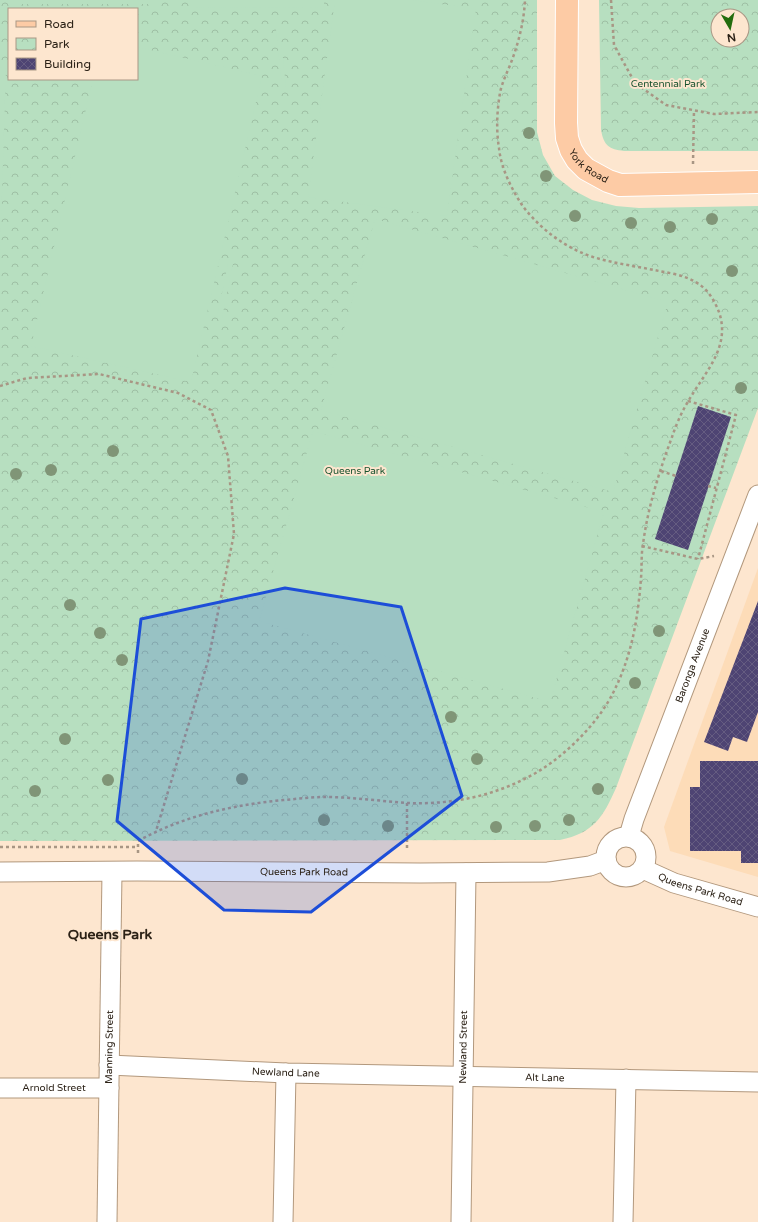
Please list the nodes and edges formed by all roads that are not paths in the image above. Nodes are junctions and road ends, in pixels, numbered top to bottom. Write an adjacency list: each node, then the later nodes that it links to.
1 (567, 0): 2 (main road, York Road)
2 (758, 182)
3 (758, 495): 4 (street, Baronga Avenue)
4 (629, 836): 5 (street); 6 (street)
5 (606, 860): 6 (street); 9 (street, Queens Park Road)
6 (643, 869): 10 (street, Queens Park Road)
7 (0, 872): 8 (street, Queens Park Road)
8 (112, 872): 9 (street, Queens Park Road); 11 (street, Manning Street)
9 (466, 873): 13 (street, Newland Street)
10 (758, 907)
11 (109, 1065): 12 (street, Newland Lane); 17 (street, Manning Street)
12 (286, 1073): 13 (street, Newland Lane); 19 (street)
13 (464, 1076): 14 (street, Alt Lane); 20 (street, Newland Street)
14 (626, 1080): 15 (street, Alt Lane); 21 (street)
15 (758, 1082)
16 (0, 1088): 17 (street, Arnold Street)
17 (108, 1088): 18 (street, Manning Street)
18 (107, 1222)
19 (283, 1222)
20 (461, 1222)
21 (623, 1222)

